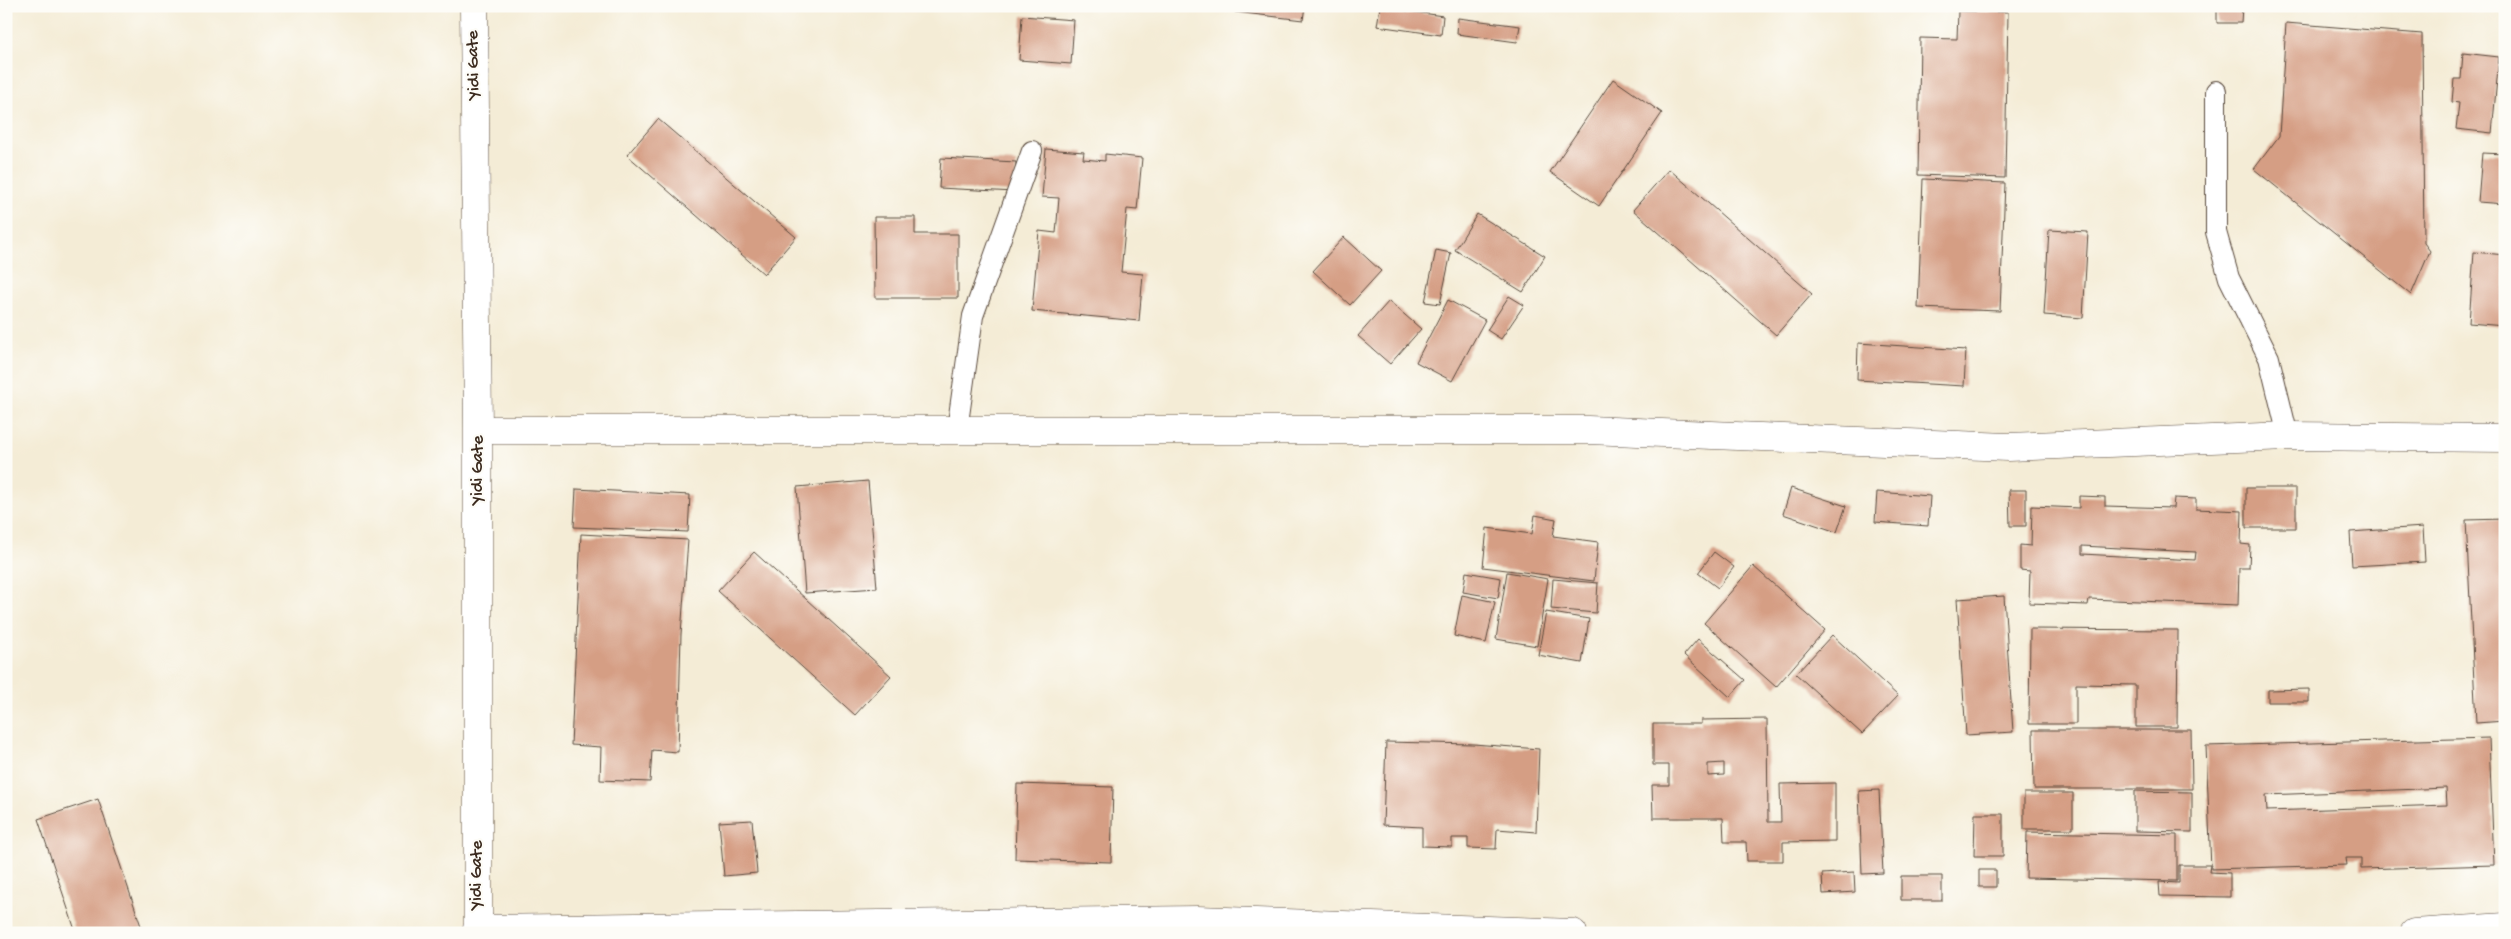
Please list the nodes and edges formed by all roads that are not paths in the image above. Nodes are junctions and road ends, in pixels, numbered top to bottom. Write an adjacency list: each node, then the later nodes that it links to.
1 (474, 6): 4 (street, Yidi Gate)
2 (2216, 91): 6 (lane)
3 (1032, 152): 5 (lane)
4 (478, 430): 5 (street); 9 (street, Yidi Gate)
5 (958, 430): 6 (street)
6 (2288, 436): 7 (street)
7 (2505, 438)
8 (2505, 928): 11 (street)
9 (478, 931): 10 (street)
10 (1573, 933)
11 (2414, 933)

